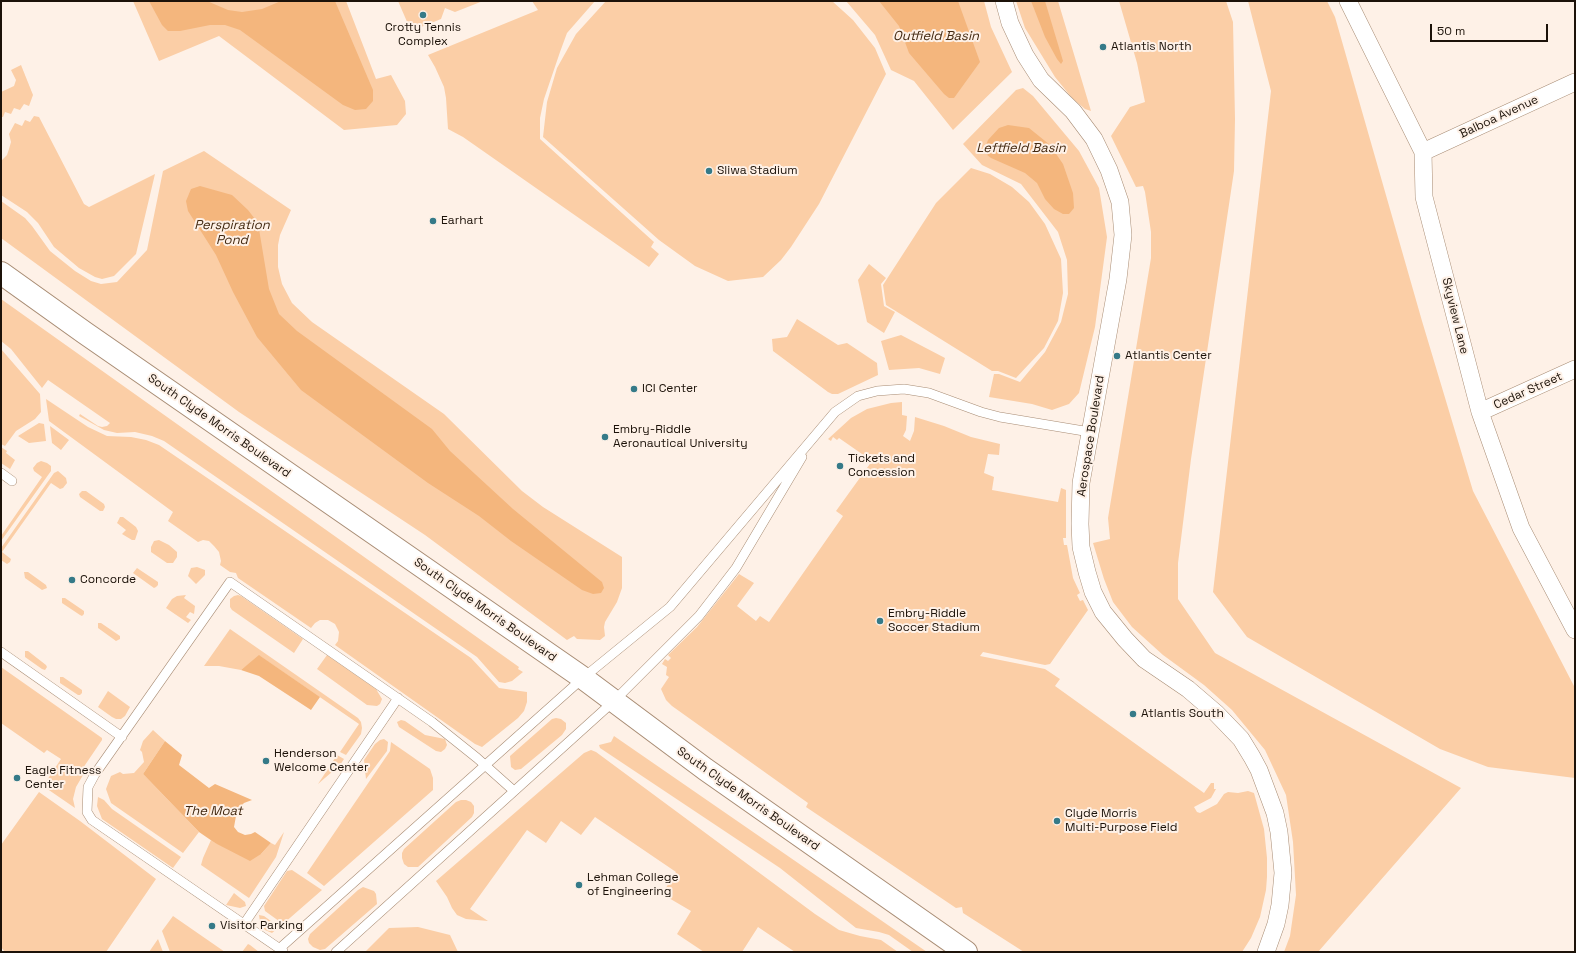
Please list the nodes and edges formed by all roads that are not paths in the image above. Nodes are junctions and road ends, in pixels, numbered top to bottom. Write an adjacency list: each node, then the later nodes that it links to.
1 (1004, 1): 8 (street, Aerospace Boulevard)
2 (1348, 1): 4 (street, Skyview Lane)
3 (1575, 82): 4 (street, Balboa Avenue)
4 (1423, 152): 7 (street, Skyview Lane)
5 (1, 273): 14 (main road, South Clyde Morris Boulevard)
6 (1575, 369): 7 (street, Cedar Street)
7 (1480, 412): 12 (street, Skyview Lane)
8 (1090, 432): 9 (lane); 24 (street, Aerospace Boulevard)
9 (814, 437): 14 (lane); 16 (lane)
10 (1, 473): 11 (lane)
11 (12, 481)
12 (1575, 630)
13 (1, 652): 17 (lane)
14 (584, 678): 16 (main road, South Clyde Morris Boulevard); 18 (lane)
15 (398, 698): 17 (lane); 18 (lane); 20 (lane)
16 (614, 701): 19 (lane); 23 (main road, South Clyde Morris Boulevard)
17 (122, 737): 20 (lane)
18 (486, 766): 19 (lane); 21 (lane)
19 (514, 790): 22 (lane)
20 (244, 924): 21 (lane)
21 (281, 950)
22 (336, 952)
23 (966, 952)
24 (1266, 952)

